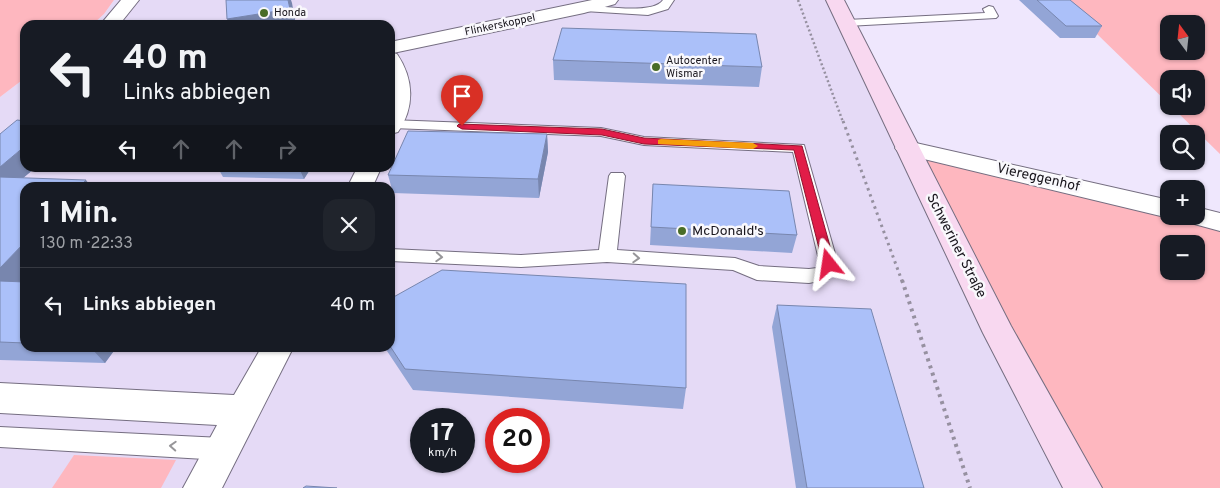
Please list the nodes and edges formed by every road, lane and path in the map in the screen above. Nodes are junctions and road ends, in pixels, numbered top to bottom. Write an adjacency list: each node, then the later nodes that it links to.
1 (130, 0): 10 (street)
2 (609, 0): 7 (street, Flinkerskoppel)
3 (618, 0): 9 (lane)
4 (669, 0): 9 (lane)
5 (798, 0): 29 (path)
6 (836, 0): 11 (main road, Schweriner Straße)
7 (584, 8): 9 (lane); 12 (street, Flinkerskoppel)
8 (990, 9): 11 (lane)
9 (637, 12)
10 (113, 20)
11 (847, 23): 16 (main road, Schweriner Straße)
12 (395, 47)
13 (395, 68): 14 (street)
14 (395, 114)
15 (395, 126): 22 (lane, one-way to 15)
16 (907, 148): 18 (street, Viereggenhof); 30 (main road, Schweriner Straße)
17 (617, 176): 22 (lane)
18 (1160, 207)
19 (1205, 218): 20 (street)
20 (1220, 222)
21 (395, 255): 22 (lane, one-way to 22)
22 (607, 256)
23 (275, 352): 25 (street)
24 (0, 398): 25 (street)
25 (242, 411): 27 (street)
26 (0, 437): 27 (lane, one-way to 26)
27 (222, 449): 28 (street)
28 (202, 488)
29 (970, 488)
30 (1083, 488)

